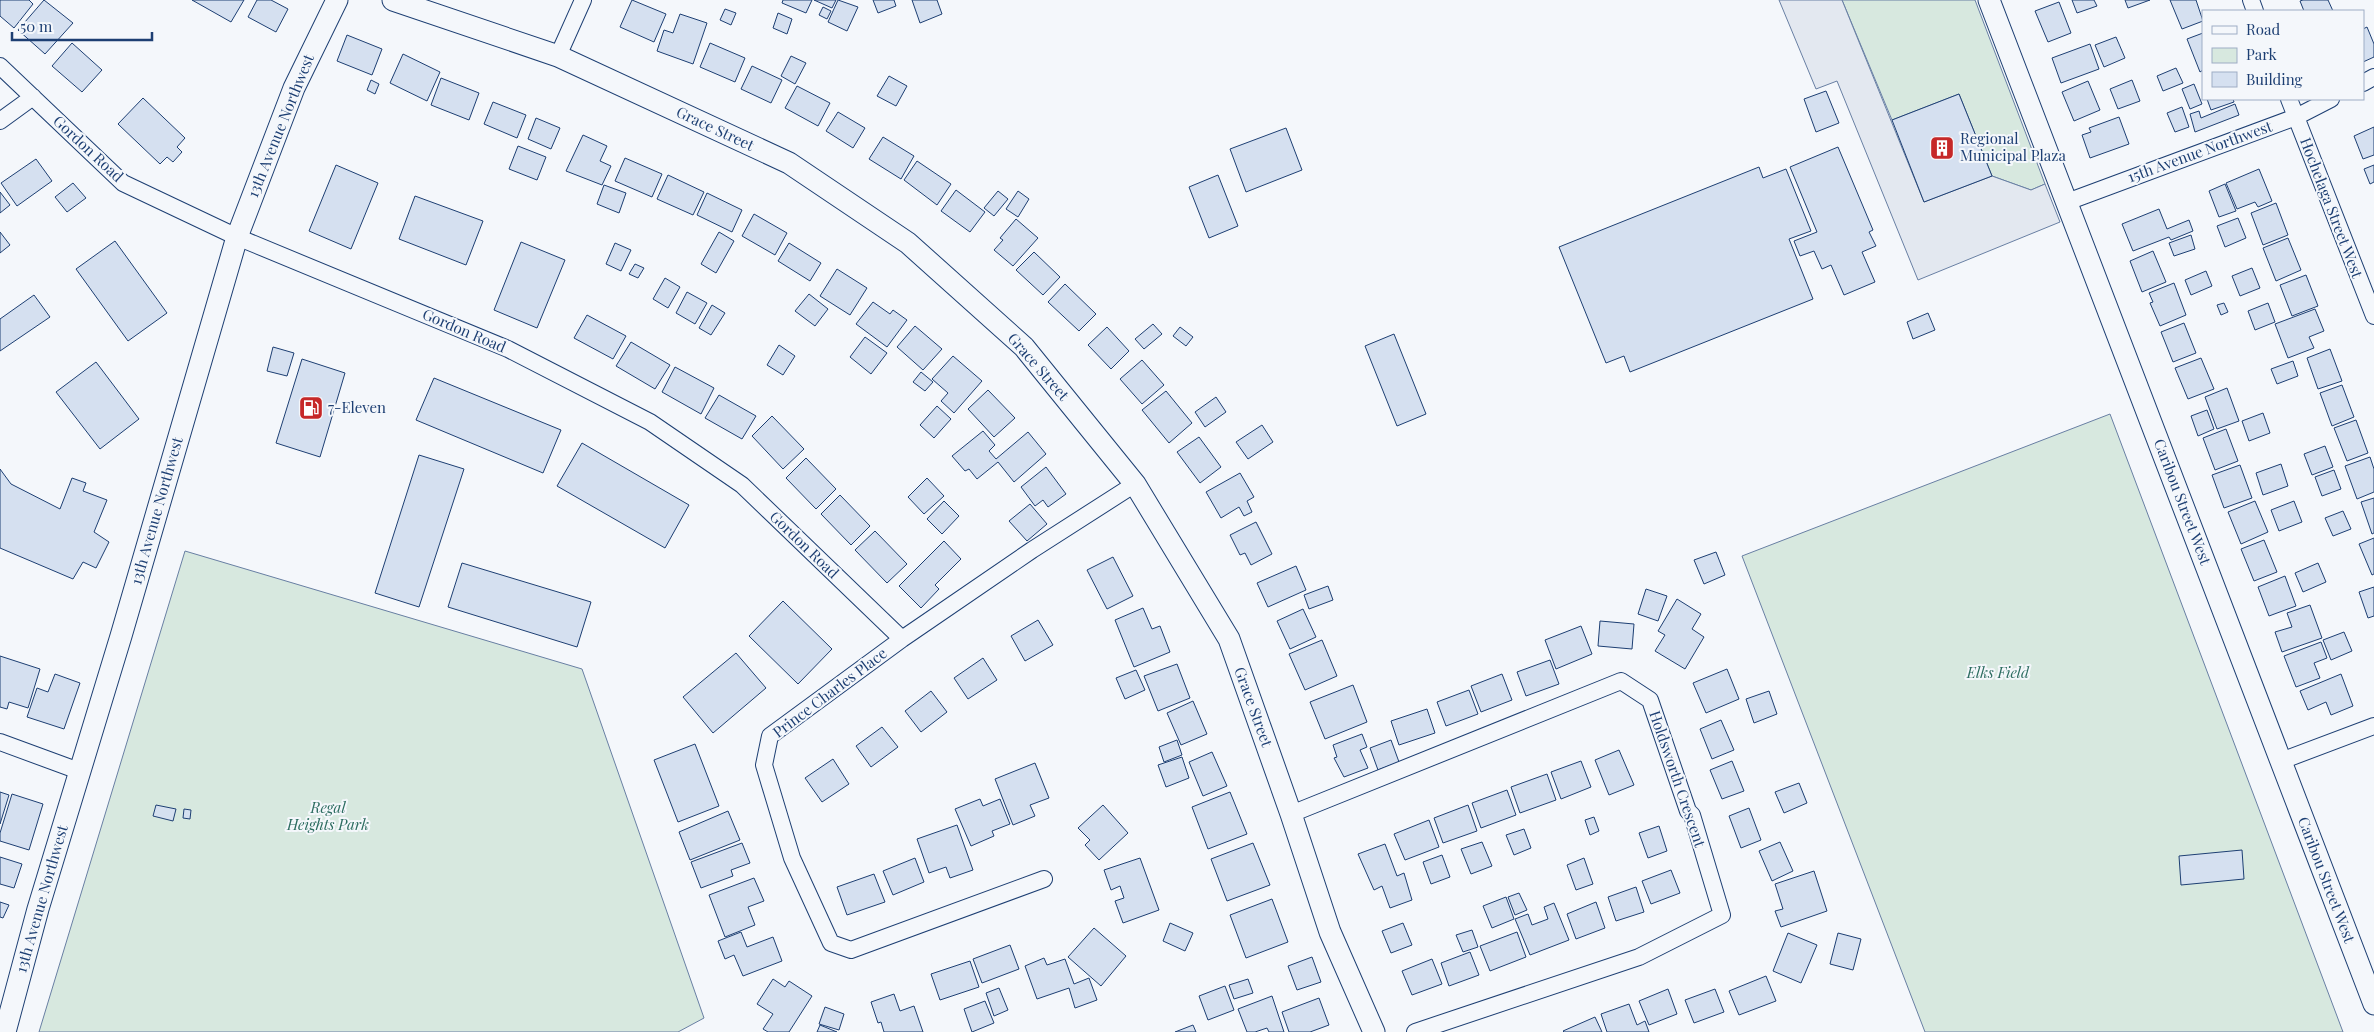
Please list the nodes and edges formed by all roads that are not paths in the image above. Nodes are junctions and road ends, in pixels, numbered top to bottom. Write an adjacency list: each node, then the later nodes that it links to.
1 (337, 0): 13 (street, 13th Avenue Northwest)
2 (393, 0): 5 (street, Grace Street)
3 (583, 0): 5 (street)
4 (1989, 0): 12 (street, Caribou Street West)
5 (558, 56): 15 (street, Grace Street)
6 (0, 66): 7 (street, Gordon Road)
7 (33, 96): 11 (street); 13 (street, Gordon Road)
8 (2289, 100): 10 (street, Hochelaga Street West)
9 (2329, 100): 10 (street, 15th Avenue Northwest)
10 (2296, 117): 12 (street, 15th Avenue Northwest); 14 (street, Hochelaga Street West)
11 (0, 121)
12 (2067, 202): 19 (street, Caribou Street West)
13 (237, 237): 16 (street, Gordon Road); 20 (street, 13th Avenue Northwest)
14 (2374, 316)
15 (1135, 484): 16 (street, Prince Charles Place); 21 (street, Grace Street)
16 (902, 639): 22 (street, Prince Charles Place)
17 (2374, 726): 19 (street)
18 (0, 742): 20 (street)
19 (2281, 762): 23 (street, Caribou Street West)
20 (79, 771): 24 (street, 13th Avenue Northwest)
21 (1291, 814): 25 (street, Grace Street); 26 (street, Holdsworth Crescent)
22 (1044, 879)
23 (2374, 1004)
24 (5, 1032)
25 (1374, 1032)
26 (1415, 1032)

